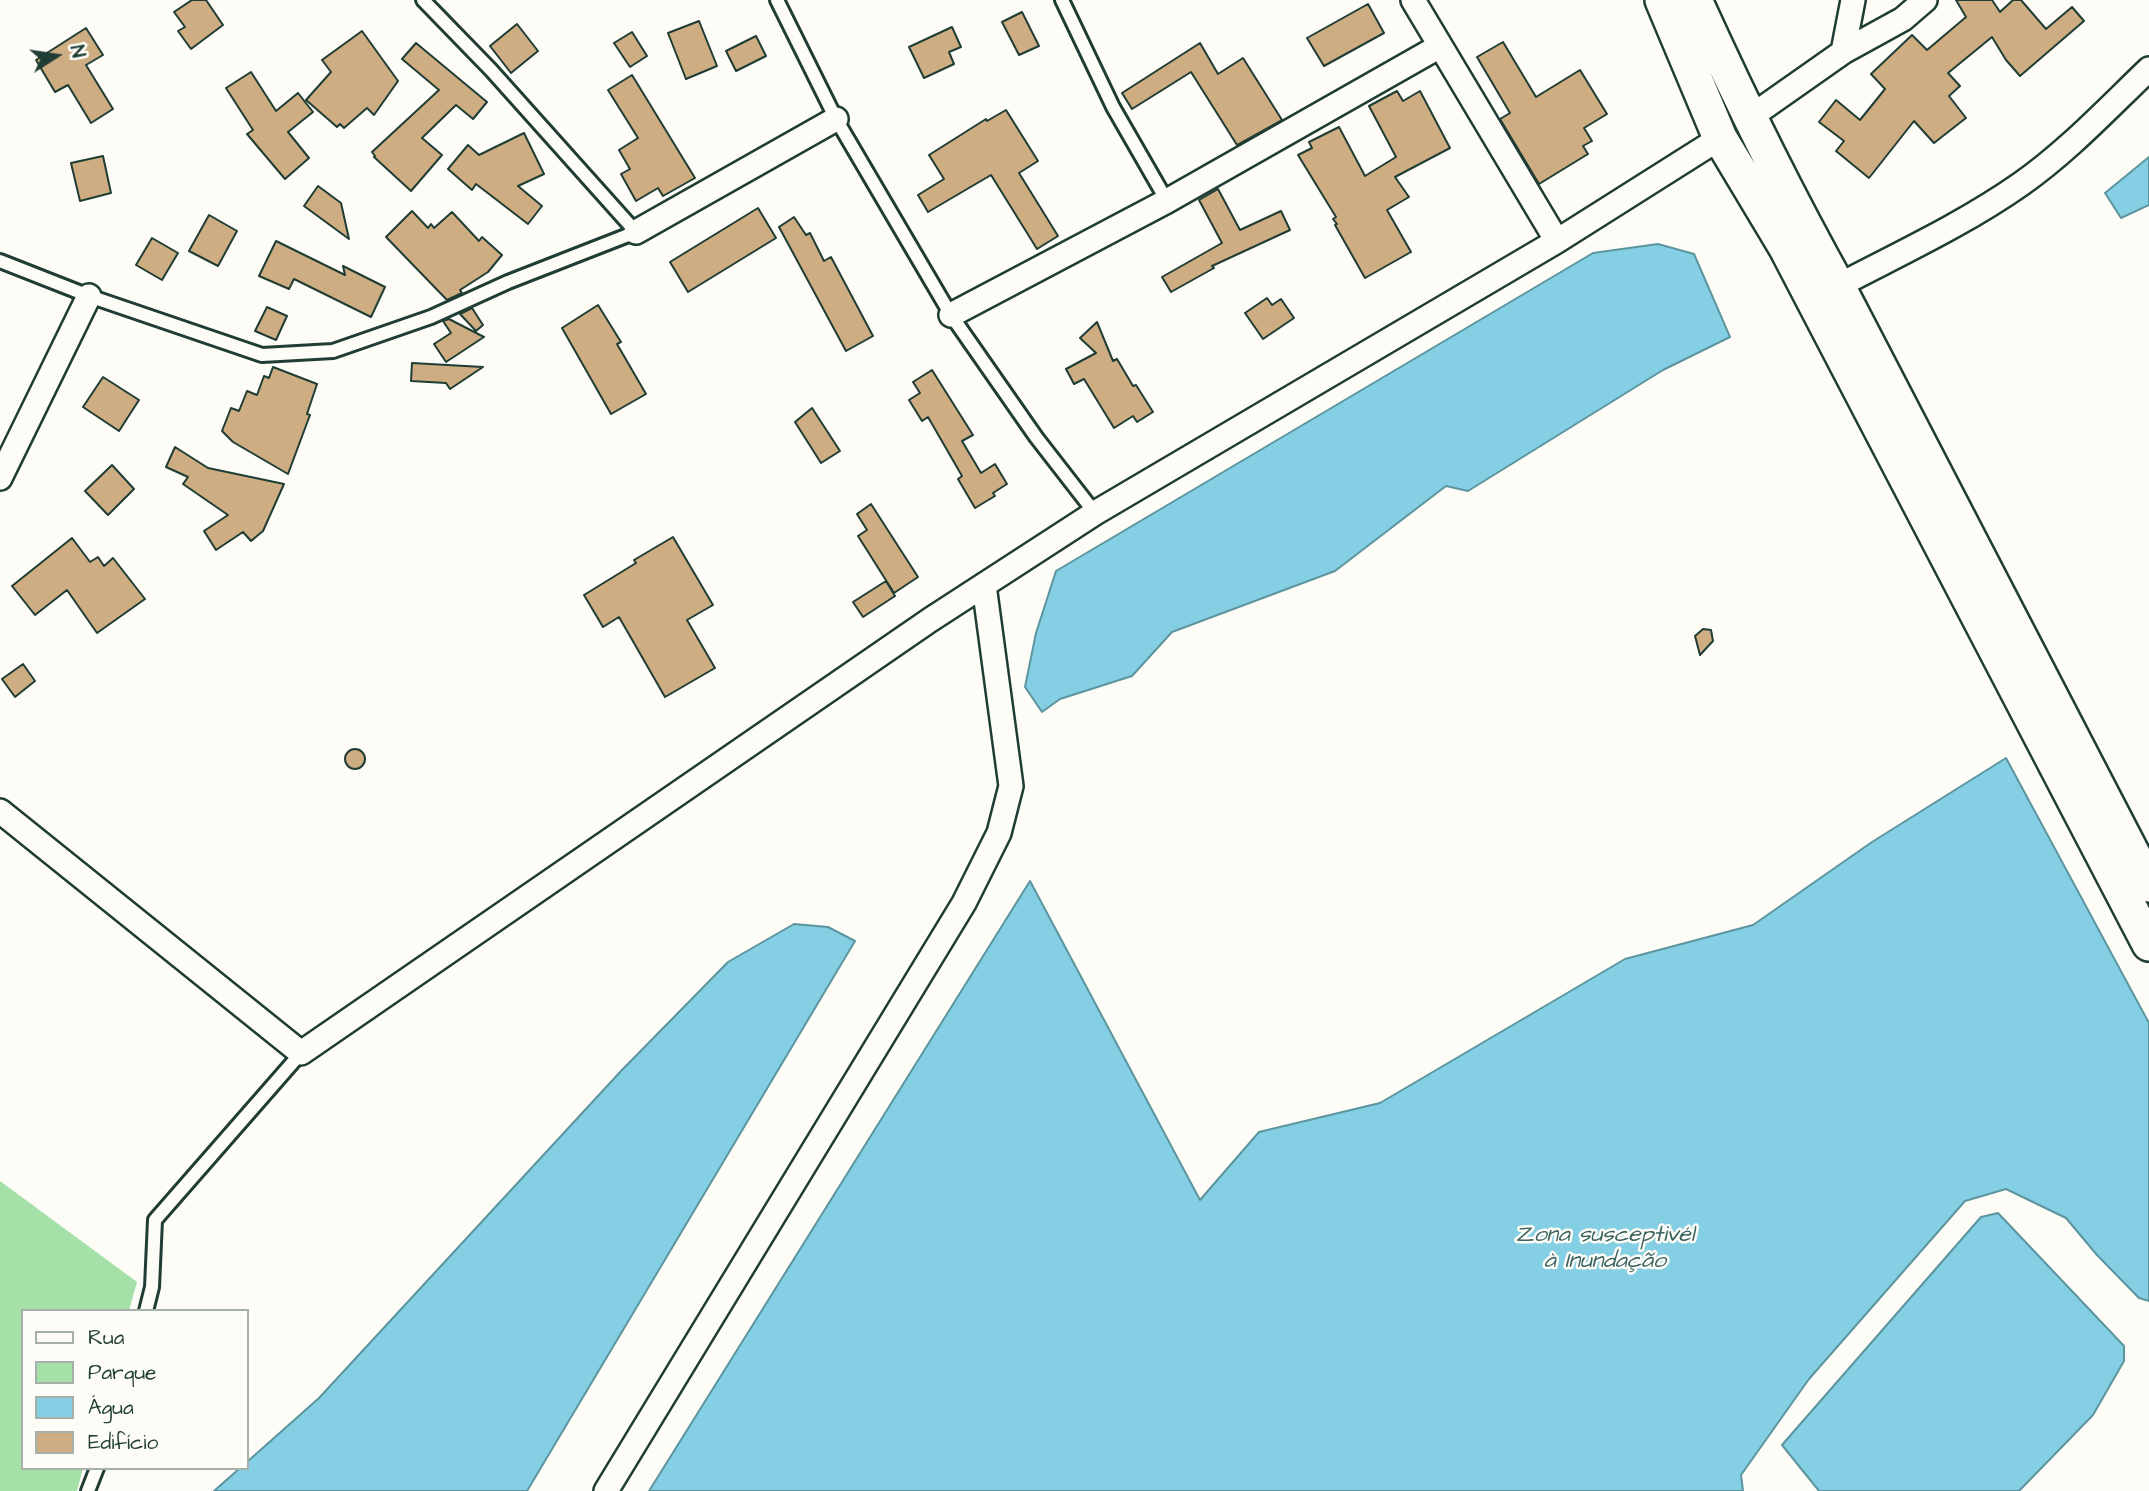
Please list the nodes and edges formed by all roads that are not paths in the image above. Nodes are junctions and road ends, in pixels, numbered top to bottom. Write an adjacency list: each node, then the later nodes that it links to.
1 (423, 0): 16 (lane)
2 (777, 0): 13 (lane)
3 (1062, 0): 15 (lane)
4 (1413, 0): 9 (street)
5 (1662, 0): 14 (main road)
6 (1695, 0): 12 (main road)
7 (1853, 0): 10 (street)
8 (1925, 0): 10 (street)
9 (1440, 46): 15 (street); 17 (street)
10 (1843, 52): 12 (street)
11 (2149, 69): 19 (street)
12 (1749, 118): 19 (main road)
13 (836, 119): 16 (street); 21 (lane)
14 (1720, 138): 17 (street); 27 (main road)
15 (1167, 201): 21 (street)
16 (636, 232): 20 (lane)
17 (1557, 241): 23 (street)
18 (0, 261): 20 (lane)
19 (1838, 286): 26 (main road)
20 (89, 296): 22 (street)
21 (951, 315): 23 (lane)
22 (0, 478)
23 (1095, 513): 24 (street)
24 (984, 586): 28 (street); 32 (street)
25 (0, 811): 28 (street)
26 (2149, 885)
27 (2149, 944)
28 (301, 1052): 29 (lane)
29 (146, 1309)
30 (96, 1470): 31 (lane)
31 (88, 1491)
32 (606, 1491)

